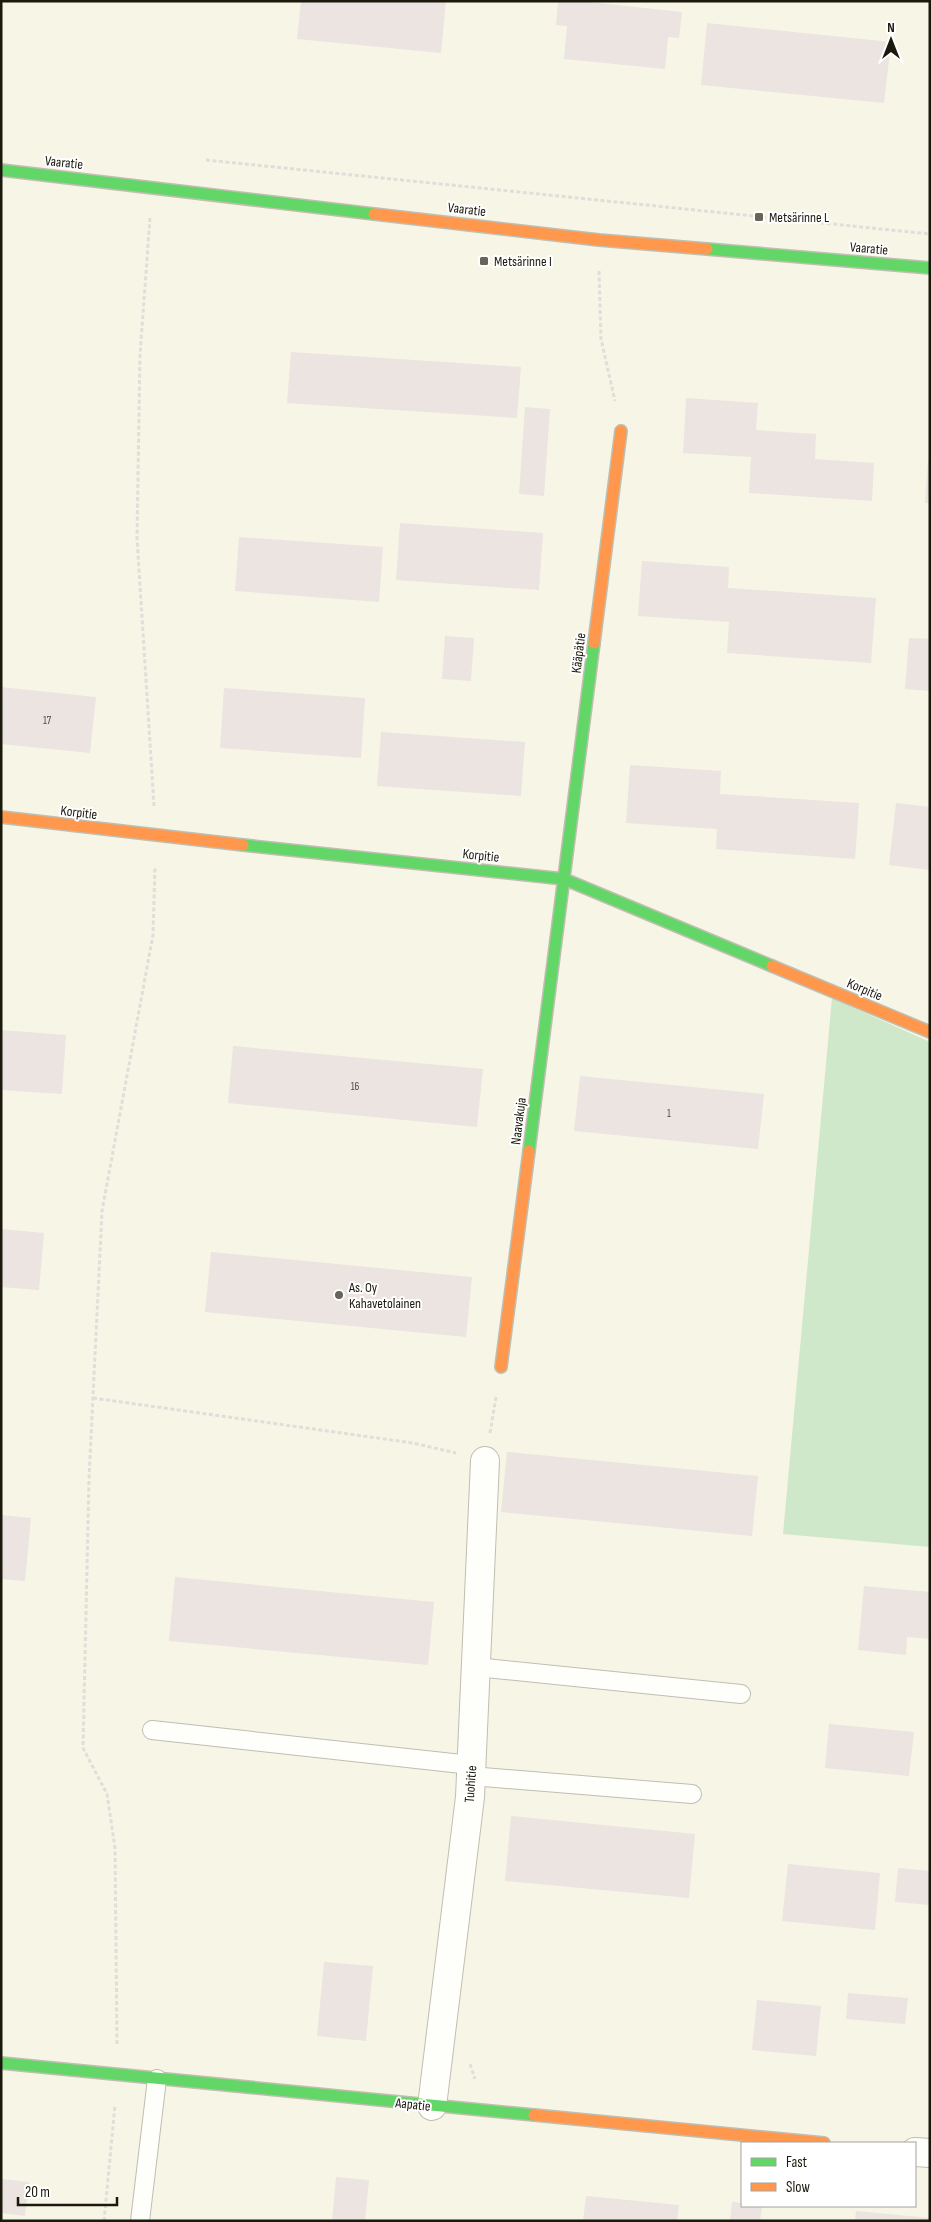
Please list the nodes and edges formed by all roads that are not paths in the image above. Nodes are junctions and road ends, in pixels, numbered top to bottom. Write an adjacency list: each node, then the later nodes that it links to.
1 (1, 170): 2 (street, Vaaratie)
2 (930, 268)
3 (621, 431): 5 (street, Kääpätie)
4 (1, 817): 5 (street, Korpitie)
5 (564, 879): 6 (street, Korpitie); 7 (street, Naavakuja)
6 (930, 1032)
7 (501, 1367)
8 (485, 1461): 9 (street, Tuohitie)
9 (476, 1668): 10 (lane); 12 (street, Tuohitie)
10 (741, 1694)
11 (152, 1730): 12 (lane)
12 (471, 1771): 13 (lane); 16 (street, Tuohitie)
13 (692, 1794)
14 (1, 2063): 15 (street, Aapatie)
15 (157, 2079): 16 (street, Aapatie); 20 (lane)
16 (432, 2106): 17 (street, Aapatie)
17 (813, 2142)
18 (916, 2152): 19 (street)
19 (930, 2153)
20 (140, 2221)

